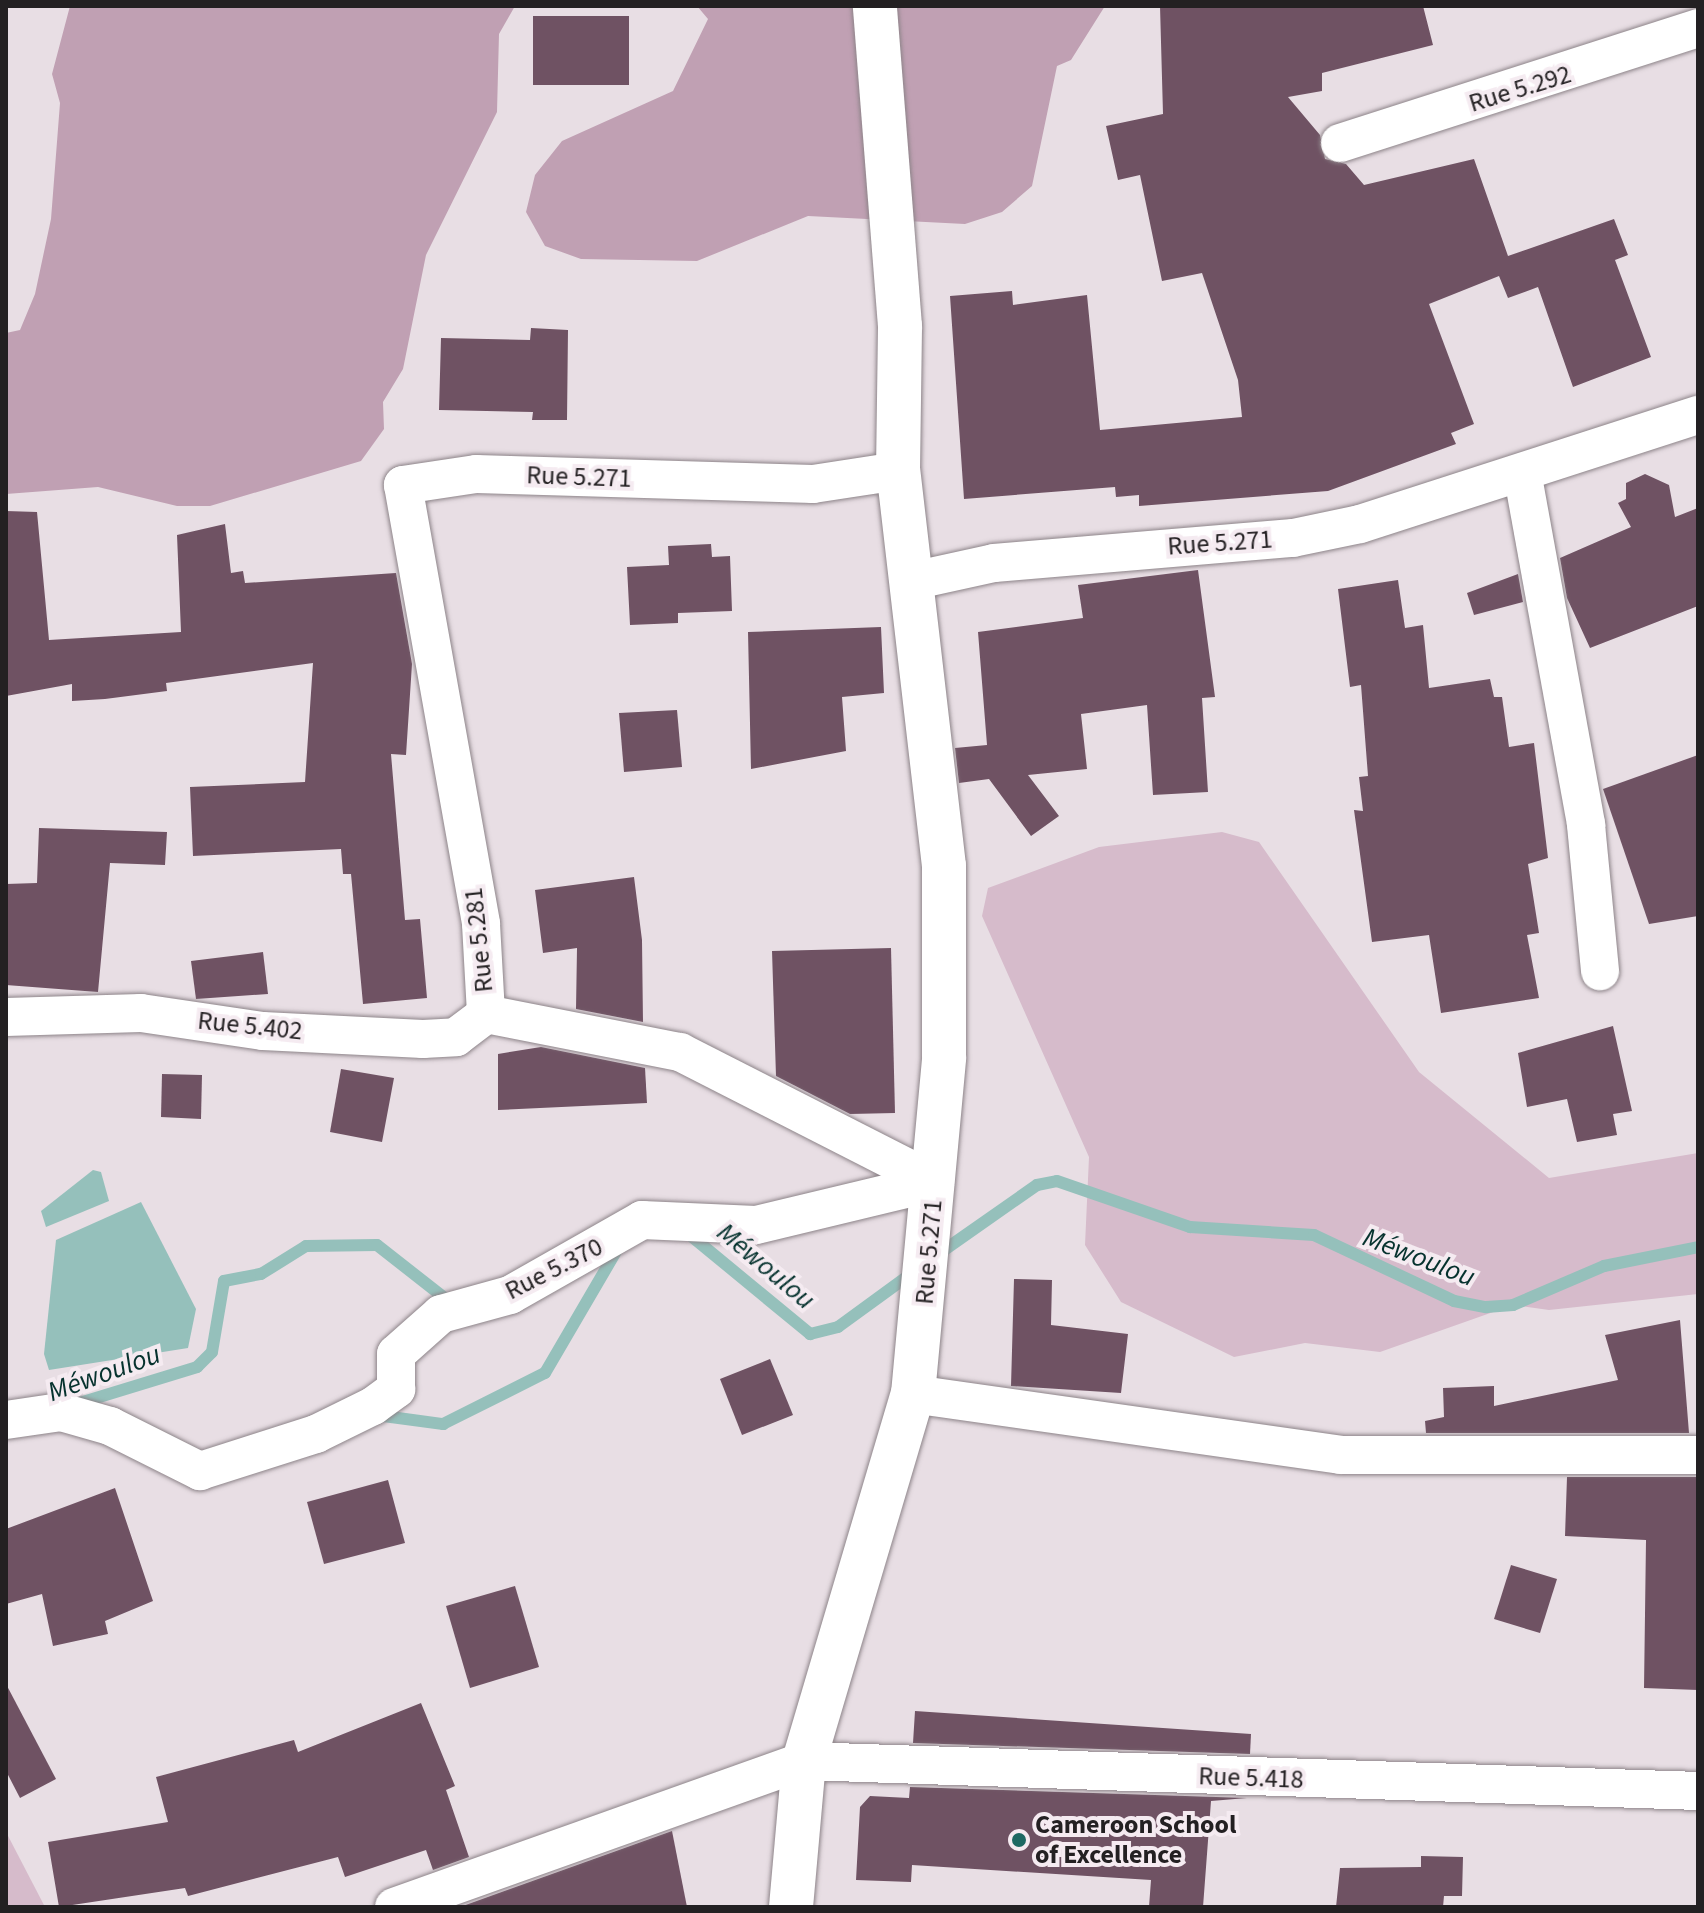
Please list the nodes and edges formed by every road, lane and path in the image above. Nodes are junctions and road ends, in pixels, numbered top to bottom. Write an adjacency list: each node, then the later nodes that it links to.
1 (875, 6): 5 (street, Rue 5.271)
2 (1698, 28): 3 (street, Rue 5.292)
3 (1340, 143)
4 (1698, 415): 6 (street, Rue 5.271)
5 (898, 471): 7 (street, Rue 5.271); 8 (street, Rue 5.271)
6 (1523, 477): 8 (street, Rue 5.271); 9 (street)
7 (403, 485): 10 (street, Rue 5.281)
8 (912, 581): 12 (street, Rue 5.271)
9 (1600, 971)
10 (486, 1014): 11 (street, Rue 5.402); 12 (street, Rue 5.281)
11 (6, 1017)
12 (935, 1182): 13 (street, Rue 5.271); 14 (street, Rue 5.370)
13 (913, 1394): 15 (street); 16 (street, Rue 5.271)
14 (6, 1420)
15 (1698, 1455)
16 (804, 1761): 17 (street, Rue 5.418); 18 (street); 19 (street, Rue 5.271)
17 (1698, 1791)
18 (394, 1907)
19 (791, 1907)

